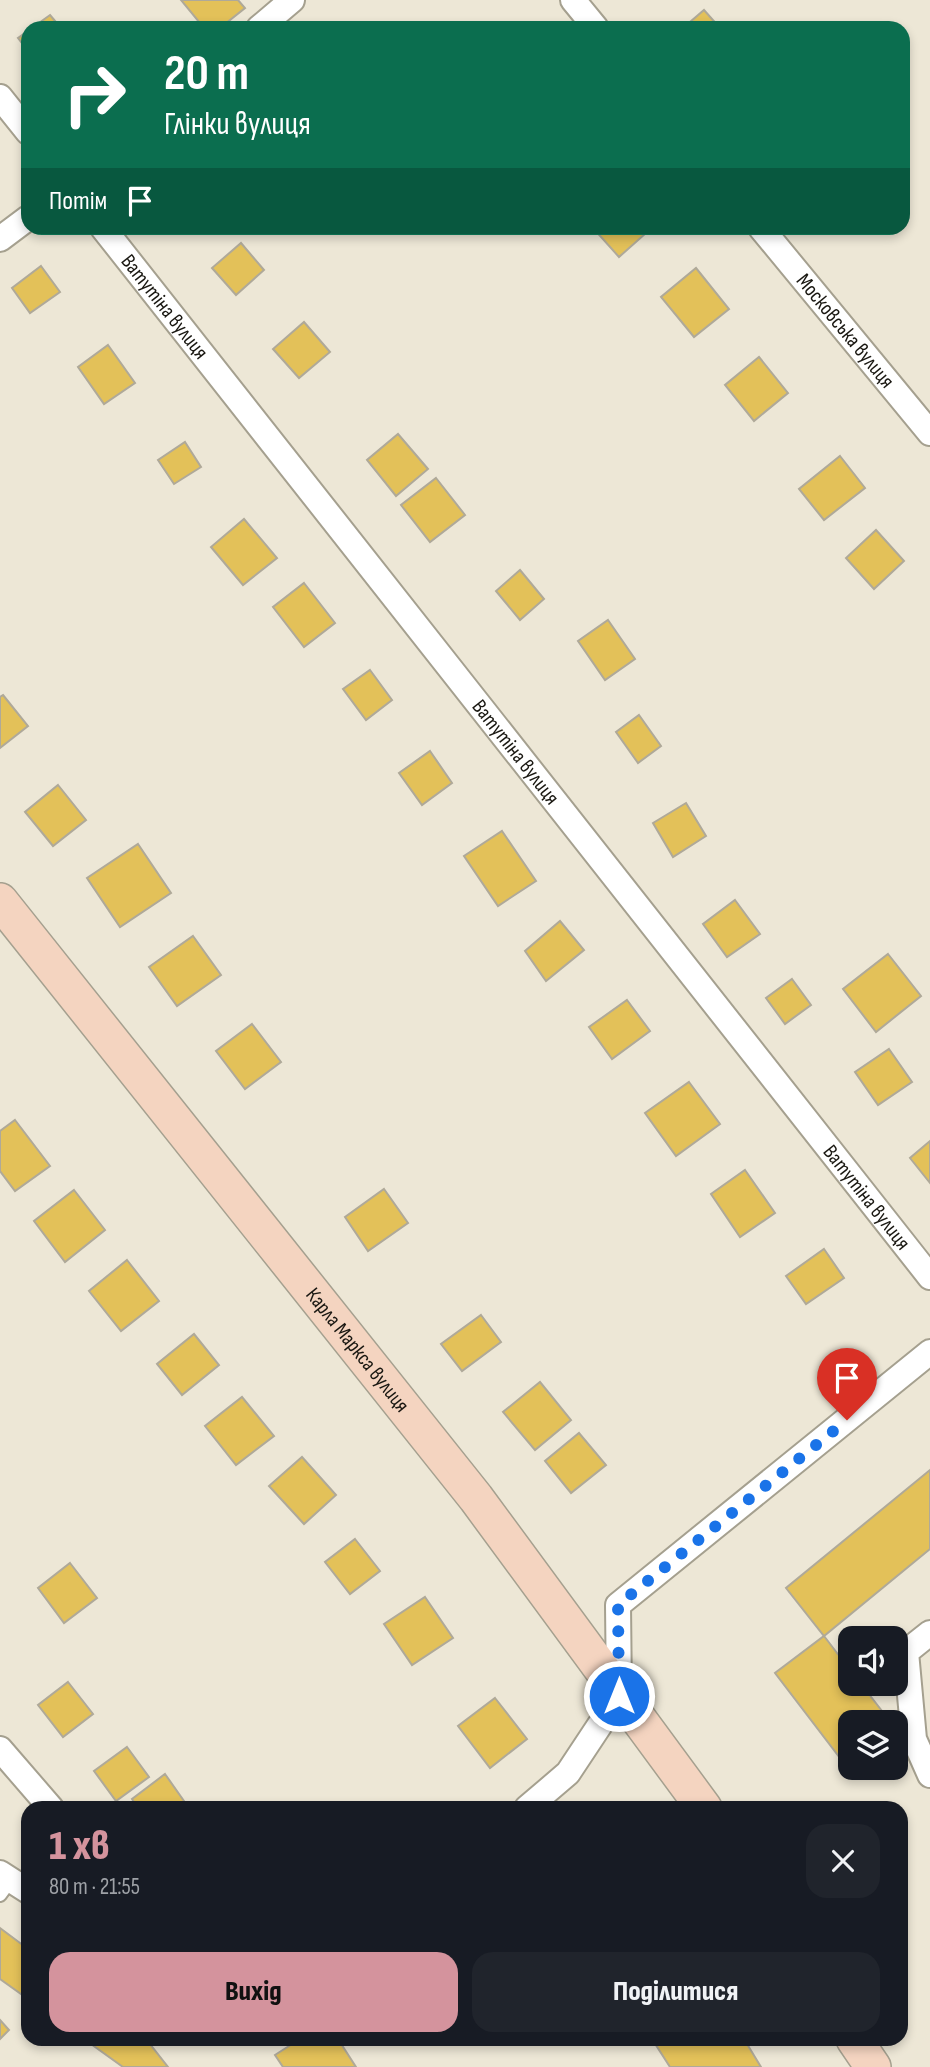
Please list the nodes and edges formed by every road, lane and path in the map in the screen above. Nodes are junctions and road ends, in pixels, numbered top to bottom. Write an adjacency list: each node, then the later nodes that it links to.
1 (292, 0): 3 (street)
2 (573, 0): 4 (street)
3 (267, 21)
4 (590, 21)
5 (0, 97): 6 (street)
6 (21, 123)
7 (21, 223): 10 (street)
8 (109, 235): 13 (street, Ватутіна вулиця)
9 (767, 235): 11 (street, Московська вулиця)
10 (0, 239)
11 (930, 433)
12 (0, 901): 16 (street, Карла Маркса вулиця)
13 (930, 1276)
14 (930, 1352): 16 (street)
15 (930, 1633): 18 (street)
16 (619, 1696): 20 (street); 21 (street, Карла Маркса вулиця)
17 (0, 1749): 19 (street)
18 (930, 1775)
19 (45, 1801)
20 (535, 1801)
21 (699, 1801)
22 (859, 2046): 23 (street)
23 (873, 2067)

